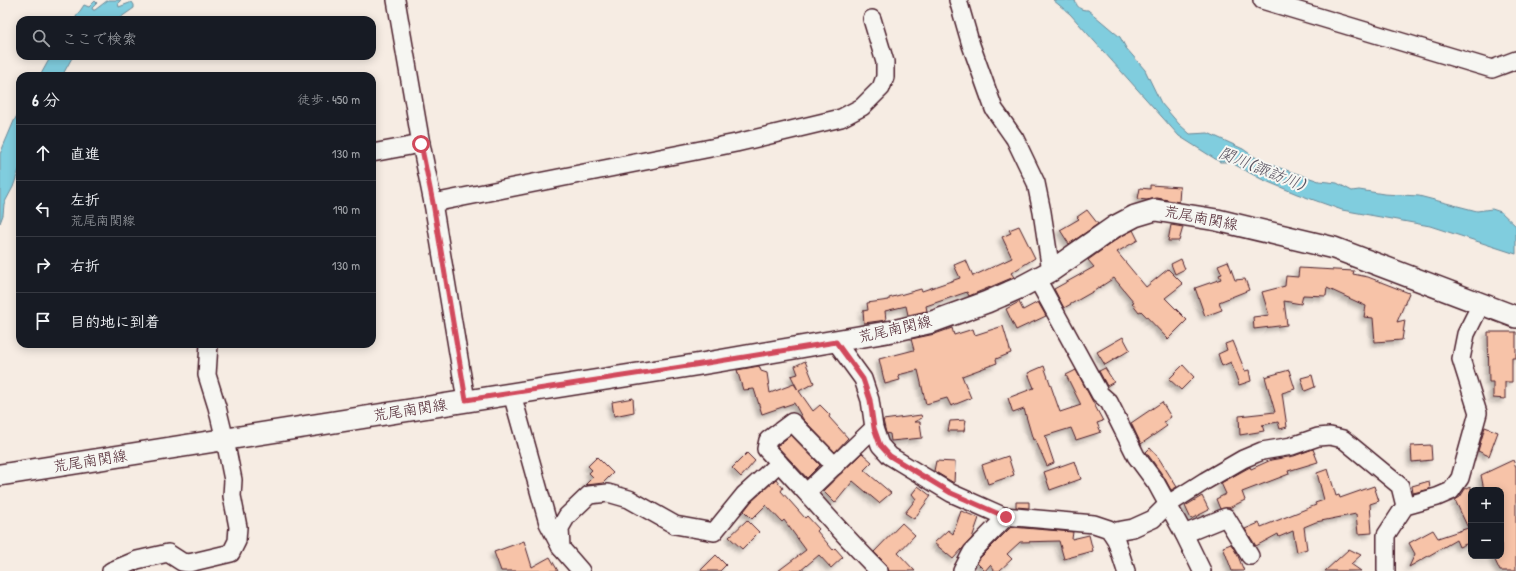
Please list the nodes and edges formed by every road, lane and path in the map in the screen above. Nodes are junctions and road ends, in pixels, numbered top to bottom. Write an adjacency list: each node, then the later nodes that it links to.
1 (396, 0): 6 (street)
2 (958, 0): 9 (street)
3 (1262, 0): 5 (street)
4 (872, 19): 8 (street)
5 (1516, 60)
6 (421, 144): 7 (street); 8 (street)
7 (376, 152)
8 (433, 203): 15 (street)
9 (1044, 275): 10 (main road, 荒尾南関線); 12 (main road, 荒尾南関線); 22 (street)
10 (1480, 304): 11 (main road, 荒尾南関線); 23 (street)
11 (1516, 317)
12 (836, 342): 14 (main road, 荒尾南関線); 16 (street)
13 (209, 348): 17 (street)
14 (512, 394): 15 (main road, 荒尾南関線); 27 (street)
15 (466, 400): 17 (main road, 荒尾南関線)
16 (874, 428): 19 (street); 24 (street)
17 (225, 440): 20 (main road, 荒尾南関線); 29 (street)
18 (779, 463): 19 (street); 21 (street); 27 (street)
19 (835, 466): 21 (street)
20 (0, 475)
21 (807, 492): 31 (street)
22 (1167, 505): 23 (street); 25 (street); 26 (street)
23 (1405, 506): 35 (street)
24 (1006, 517): 25 (street); 32 (street)
25 (1111, 532): 33 (street)
26 (1184, 534): 28 (street); 34 (street)
27 (561, 548): 30 (street)
28 (1250, 556)
29 (111, 571)
30 (581, 571)
31 (879, 571)
32 (962, 571)
33 (1126, 571)
34 (1202, 571)
35 (1386, 571)

